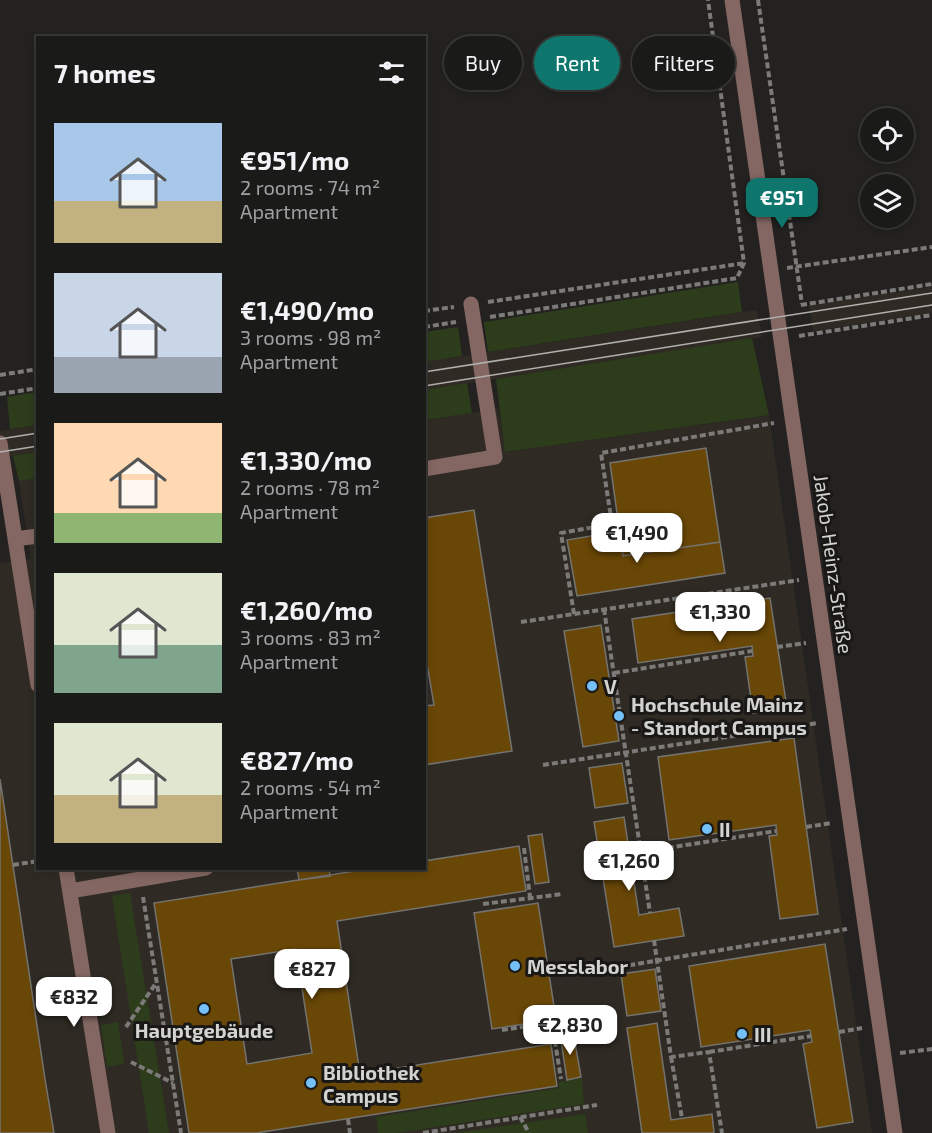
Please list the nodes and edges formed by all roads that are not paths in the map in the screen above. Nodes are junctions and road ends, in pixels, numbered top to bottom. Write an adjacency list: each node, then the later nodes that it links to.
1 (732, 0): 12 (street, Jakob-Heinz-Straße)
2 (471, 304): 4 (street)
3 (0, 443): 6 (street)
4 (426, 469)
5 (36, 536): 6 (street)
6 (15, 539): 7 (street)
7 (36, 672)
8 (66, 870): 10 (street)
9 (194, 870): 10 (street)
10 (70, 891): 11 (street)
11 (108, 1133)
12 (895, 1133)

